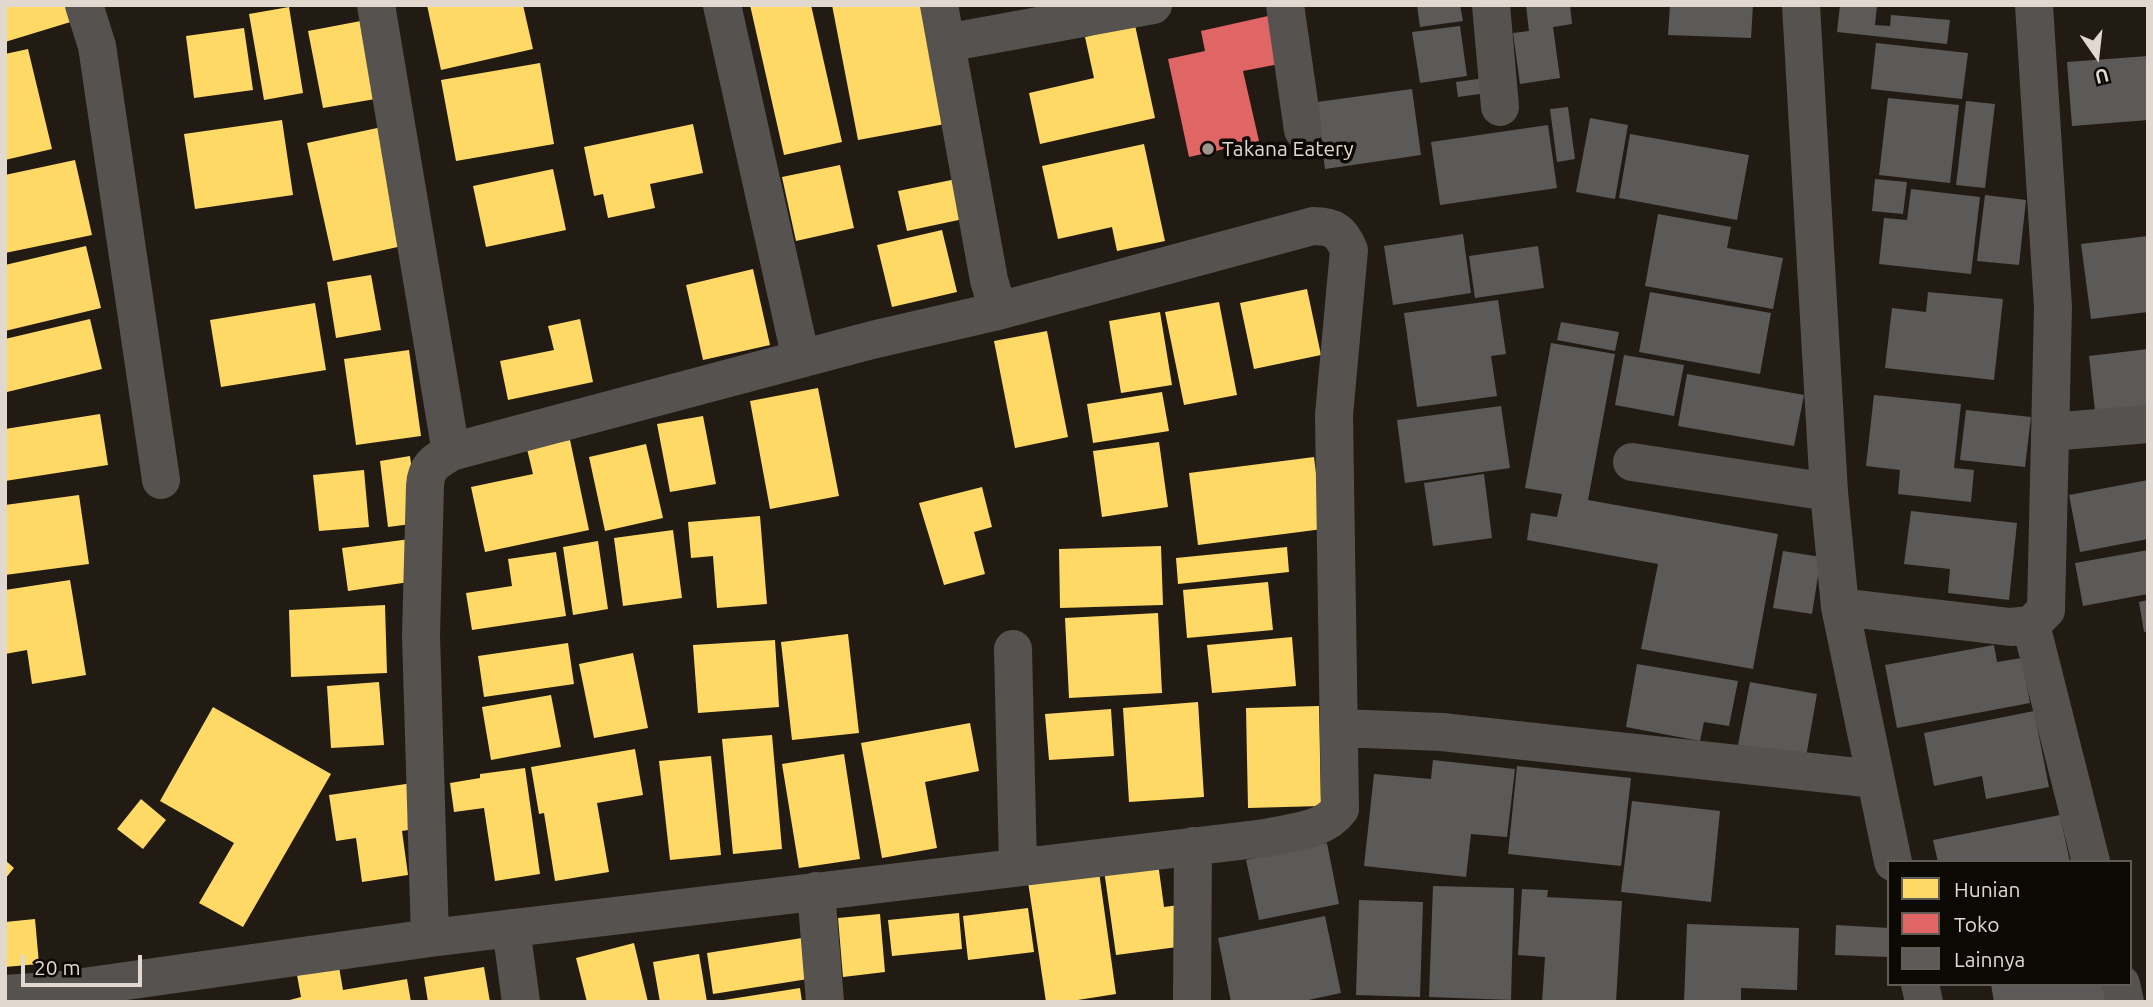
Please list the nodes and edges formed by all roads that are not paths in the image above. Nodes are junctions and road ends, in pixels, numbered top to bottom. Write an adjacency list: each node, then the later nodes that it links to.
1 (84, 5): 19 (street)
2 (376, 5): 17 (street)
3 (722, 5): 14 (street)
4 (939, 5): 10 (street)
5 (1153, 5): 10 (street)
6 (1285, 5): 12 (street)
7 (1491, 5): 11 (street)
8 (1801, 5): 20 (street)
9 (2034, 5): 16 (street)
10 (946, 43): 13 (street)
11 (1500, 107)
12 (1303, 130)
13 (998, 311): 14 (street); 24 (street)
14 (801, 359): 17 (street)
15 (2148, 424): 16 (street)
16 (2050, 432): 22 (street)
17 (450, 452): 32 (street)
18 (1632, 463): 20 (street)
19 (162, 480)
20 (1829, 492): 21 (street)
21 (1840, 607): 22 (street); 25 (street)
22 (2031, 625): 28 (street)
23 (1013, 649): 29 (street)
24 (1339, 728): 25 (street); 26 (street)
25 (1875, 779): 27 (street)
26 (1193, 846): 29 (street); 37 (street)
27 (1893, 860)
28 (2090, 860)
29 (1018, 866): 30 (street)
30 (816, 891): 31 (street); 36 (street)
31 (510, 928): 32 (street); 35 (street)
32 (429, 938): 34 (street)
33 (5, 993): 34 (street)
34 (62, 996)
35 (521, 1002)
36 (825, 1002)
37 (1192, 1002)

